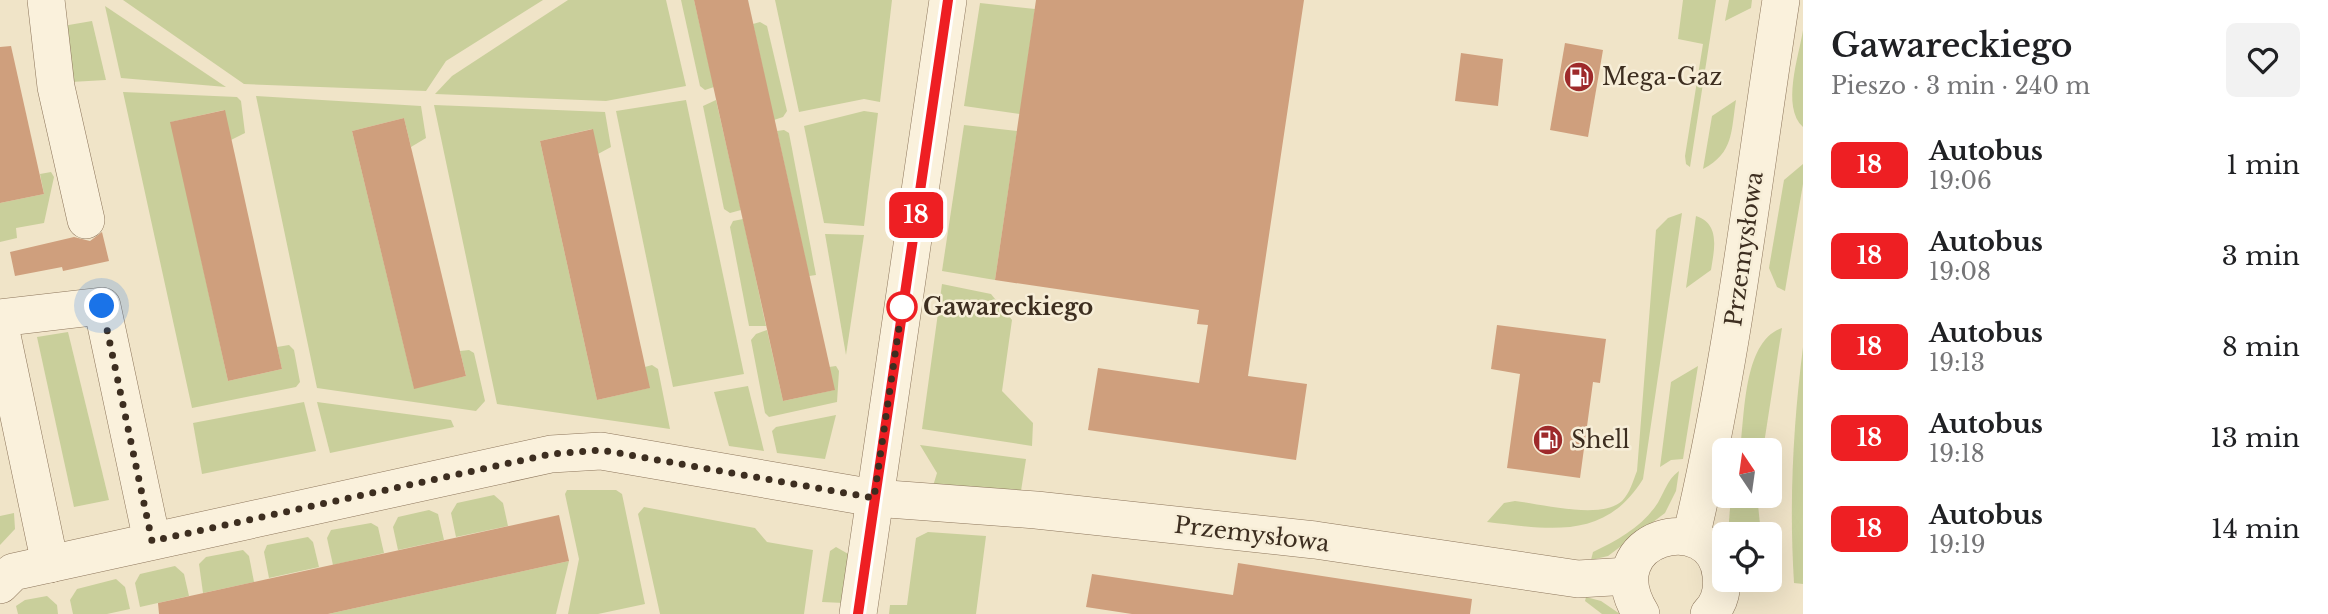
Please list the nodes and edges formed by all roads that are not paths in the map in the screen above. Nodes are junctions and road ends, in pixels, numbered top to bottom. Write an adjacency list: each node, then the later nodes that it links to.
1 (46, 0): 4 (street)
2 (947, 0): 7 (street)
3 (1781, 0): 8 (street, Przemysłowa)
4 (86, 220)
5 (0, 318): 9 (street)
6 (0, 326): 10 (street)
7 (874, 498): 9 (street, Przemysłowa); 11 (street, Przemysłowa); 13 (street)
8 (1691, 537): 11 (street); 15 (street)
9 (152, 541): 10 (street, Przemysłowa)
10 (50, 564): 12 (street, Przemysłowa)
11 (1629, 576): 14 (street)
12 (7, 578)
13 (858, 614)
14 (1641, 614)
15 (1709, 614)

